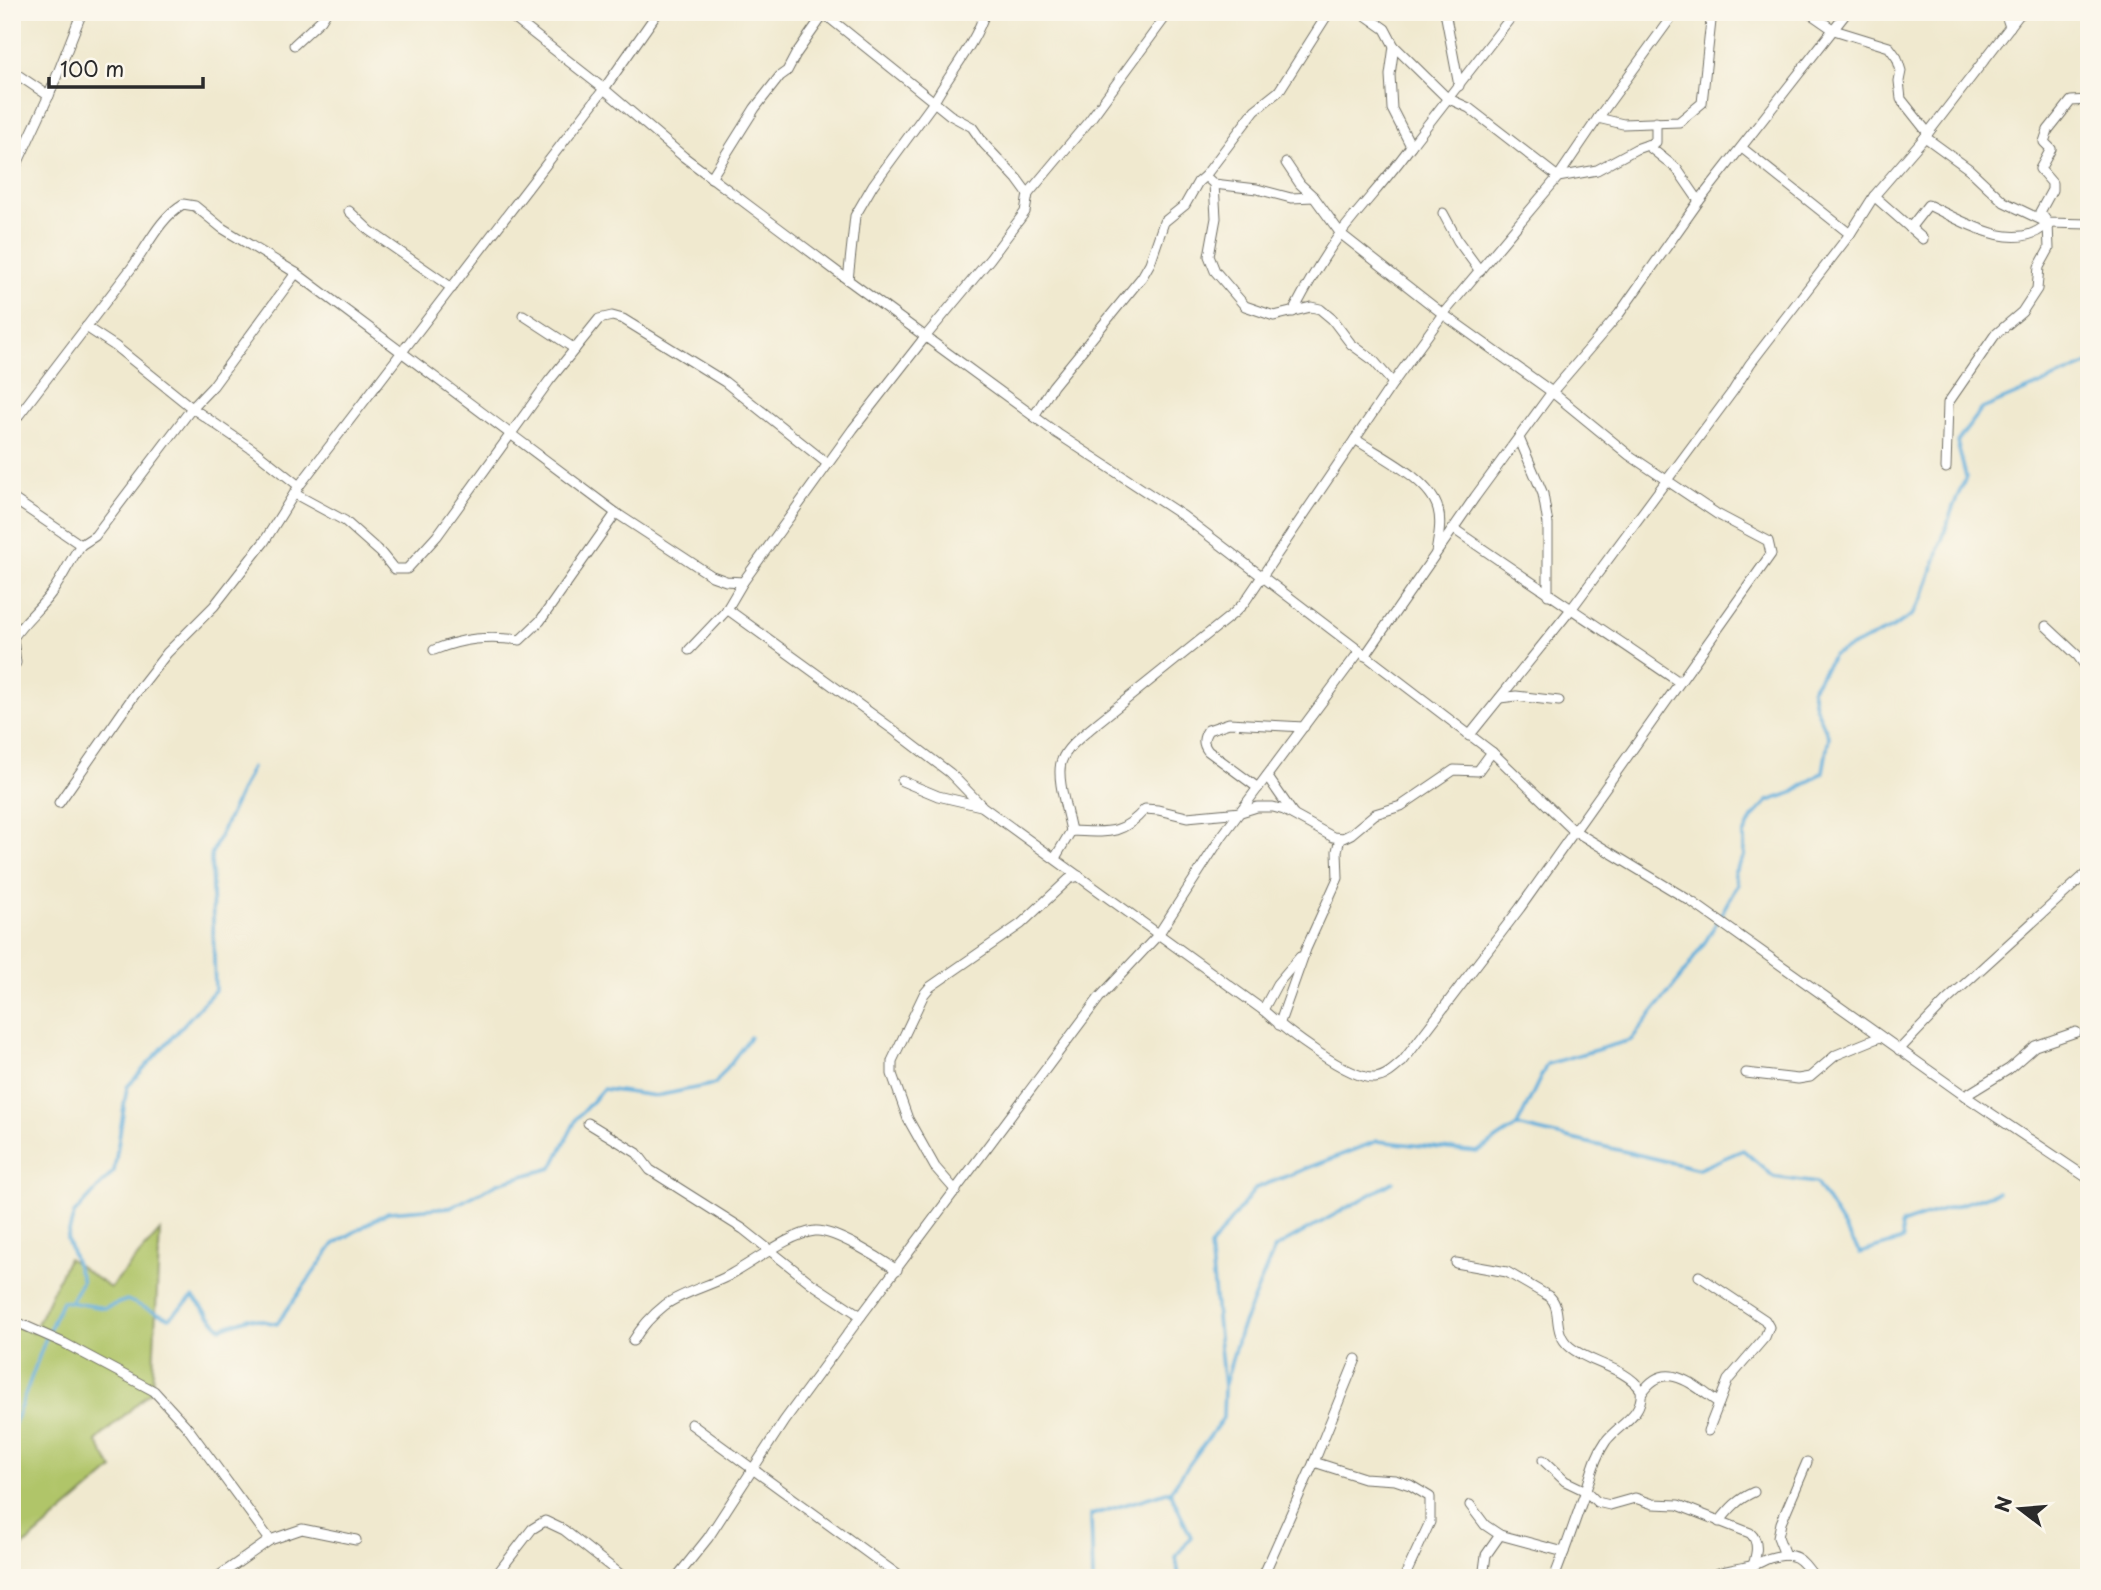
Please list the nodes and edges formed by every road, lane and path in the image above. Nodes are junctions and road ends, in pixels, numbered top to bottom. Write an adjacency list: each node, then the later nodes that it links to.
1 (82, 12): 27 (street)
2 (326, 12): 22 (street)
3 (506, 12): 26 (street)
4 (658, 12): 26 (street)
5 (985, 12): 21 (street)
6 (994, 12): 21 (street)
7 (1169, 12): 43 (street)
8 (1329, 12): 39 (street)
9 (1361, 12): 23 (street)
10 (1445, 12): 25 (street)
11 (1515, 12): 25 (street)
12 (1675, 12): 31 (street)
13 (1712, 12): 32 (street)
14 (1808, 12): 20 (street)
15 (1847, 12): 20 (street)
16 (2005, 12): 19 (street)
17 (2024, 12): 19 (street)
18 (823, 13): 30 (street); 41 (street)
19 (2010, 27): 33 (street)
20 (1834, 30): 33 (street); 36 (street)
21 (979, 31): 30 (street)
22 (293, 45)
23 (1394, 47): 28 (street); 35 (street)
24 (12, 71): 27 (street)
25 (1459, 86): 28 (street)
26 (604, 89): 41 (street); 58 (street)
27 (49, 96): 38 (street)
28 (1447, 98): 35 (street); 40 (street)
29 (2089, 100): 49 (street)
30 (934, 102): 43 (street); 57 (street)
31 (1598, 117): 32 (street); 40 (street)
32 (1656, 122): 34 (street)
33 (1926, 135): 45 (street); 49 (street)
34 (1647, 145): 40 (street); 46 (street)
35 (1411, 146): 52 (street)
36 (1742, 148): 46 (street); 53 (street)
37 (1286, 163): 44 (street)
38 (12, 174)
39 (1205, 176): 42 (street); 69 (street)
40 (1558, 177): 55 (street)
41 (711, 178): 57 (street)
42 (1214, 184): 44 (street); 59 (street)
43 (1028, 194): 63 (street)
44 (1314, 197): 52 (street)
45 (1874, 197): 51 (street); 53 (street)
46 (1699, 201): 67 (street)
47 (349, 211): 58 (street)
48 (1443, 213): 55 (street)
49 (2048, 223): 50 (street); 51 (street); 75 (street)
50 (2089, 224)
51 (1910, 228): 54 (street)
52 (1340, 234): 59 (street); 60 (street)
53 (1850, 234): 76 (street)
54 (1923, 239)
55 (1480, 271): 60 (street)
56 (296, 273): 62 (street); 65 (street); 68 (street)
57 (848, 280): 63 (street)
58 (452, 288): 65 (street)
59 (1293, 312): 66 (street)
60 (1443, 314): 66 (street); 67 (street)
61 (523, 316): 64 (street)
62 (86, 327): 68 (street); 70 (street)
63 (925, 337): 69 (street); 74 (street)
64 (575, 349): 71 (street); 74 (street)
65 (402, 352): 71 (street); 77 (street)
66 (1392, 383): 73 (street)
67 (1552, 392): 72 (street); 76 (street)
68 (192, 408): 77 (street); 81 (street)
69 (1034, 416): 83 (street)
70 (12, 424)
71 (510, 435): 77 (street); 79 (street)
72 (1519, 438): 80 (street); 85 (street)
73 (1355, 439): 82 (street); 83 (street)
74 (828, 464): 84 (street)
75 (1946, 468)
76 (1666, 480): 86 (street); 94 (street)
77 (297, 490): 103 (street)
78 (12, 498): 81 (street)
79 (616, 513): 84 (street); 89 (street)
80 (1454, 529): 82 (street); 85 (street)
81 (81, 545): 92 (street)
82 (1436, 555): 91 (street)
83 (1262, 578): 91 (street); 108 (street)
84 (743, 582): 87 (street)
85 (1548, 595): 86 (street)
86 (1572, 608): 94 (street); 95 (street)
87 (727, 609): 90 (street); 104 (street)
88 (2046, 626): 93 (street)
89 (435, 650)
90 (689, 650)
91 (1362, 654): 97 (street); 98 (street)
92 (16, 663)
93 (2089, 671)
94 (1679, 682): 107 (street)
95 (1500, 698): 96 (street); 98 (street)
96 (1559, 701)
97 (1304, 727): 100 (street); 102 (street)
98 (1469, 736): 99 (street)
99 (1492, 752): 107 (street); 109 (street)
100 (1268, 776): 102 (street); 106 (street)
101 (902, 781): 104 (street)
102 (1258, 788): 105 (street)
103 (59, 803)
104 (983, 807): 110 (street)
105 (1241, 812): 106 (street); 108 (street); 113 (street)
106 (1294, 815): 109 (street)
107 (1573, 830): 116 (street); 118 (street)
108 (1071, 831): 110 (street)
109 (1340, 838): 114 (street)
110 (1055, 858): 111 (street)
111 (1079, 876): 113 (street); 124 (street)
112 (2087, 876): 119 (street)
113 (1158, 935): 115 (street); 124 (street)
114 (1306, 949): 115 (street); 116 (street)
115 (1263, 1010): 116 (street)
116 (1279, 1025)
117 (2076, 1032): 121 (street)
118 (1880, 1037): 119 (street); 120 (street)
119 (1899, 1050): 121 (street)
120 (1746, 1073)
121 (1965, 1096): 123 (street)
122 (588, 1123): 125 (street)
123 (2089, 1179)
124 (956, 1191): 127 (street)
125 (770, 1251): 127 (street); 129 (street); 131 (street)
126 (1456, 1264): 133 (street)
127 (897, 1270): 129 (street)
128 (1699, 1276): 134 (street)
129 (860, 1316): 140 (street)
130 (12, 1320): 146 (street)
131 (633, 1341)
132 (1356, 1359): 138 (street)
133 (1642, 1393): 134 (street); 141 (street)
134 (1719, 1403): 136 (street)
135 (691, 1424): 140 (street)
136 (1709, 1431)
137 (1543, 1460): 141 (street)
138 (1314, 1462): 151 (street); 157 (street)
139 (1807, 1462): 149 (street)
140 (753, 1471): 155 (street); 156 (street)
141 (1586, 1491): 144 (street); 148 (street)
142 (1754, 1492): 144 (street)
143 (1470, 1505): 145 (street)
144 (1719, 1522): 150 (street)
145 (1500, 1535): 148 (street); 158 (street)
146 (270, 1540): 147 (street); 153 (street)
147 (356, 1540)
148 (1564, 1552): 159 (street)
149 (1785, 1555): 150 (street); 162 (street)
150 (1753, 1566): 160 (street); 161 (street)
151 (1264, 1574)
152 (497, 1577): 154 (street)
153 (216, 1578)
154 (625, 1578)
155 (676, 1578)
156 (902, 1578)
157 (1404, 1578)
158 (1483, 1578)
159 (1554, 1578)
160 (1707, 1578)
161 (1749, 1578)
162 (1815, 1578)

